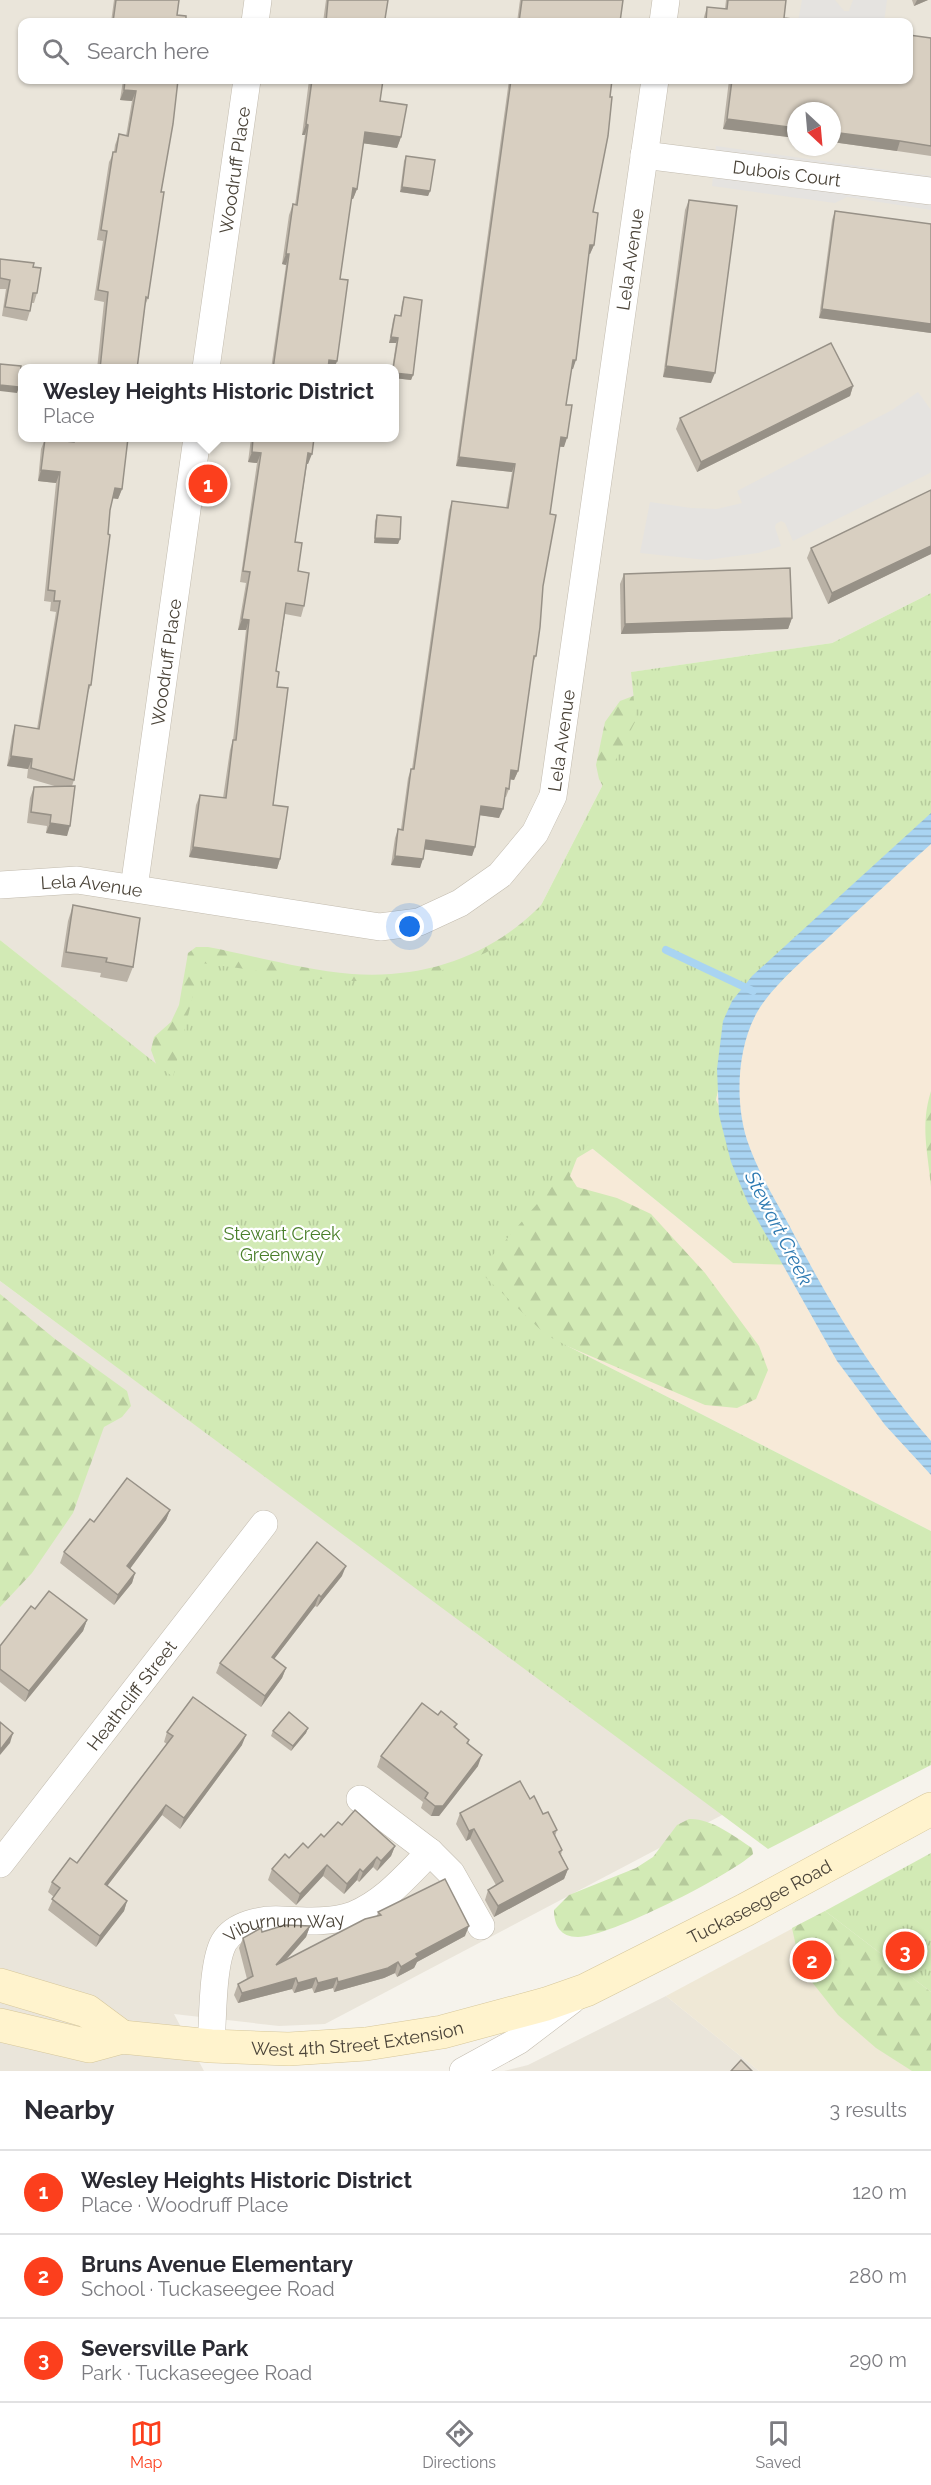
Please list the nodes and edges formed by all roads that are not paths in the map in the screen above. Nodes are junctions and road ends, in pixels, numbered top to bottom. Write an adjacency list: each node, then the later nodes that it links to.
1 (258, 0): 3 (street)
2 (666, 0): 4 (street)
3 (256, 18)
4 (664, 18)
5 (246, 84): 9 (street, Woodruff Place)
6 (654, 84): 7 (street, Lela Avenue)
7 (644, 155): 8 (street, Dubois Court); 12 (street, Lela Avenue)
8 (931, 191)
9 (207, 364)
10 (196, 442): 12 (street, Woodruff Place)
11 (0, 885): 12 (street, Lela Avenue)
12 (134, 888)
13 (264, 1524): 17 (street, Heathcliff Street)
14 (360, 1799): 16 (street)
15 (931, 1809): 20 (main road, Tuckaseegee Road)
16 (430, 1852): 18 (street); 23 (street, Viburnum Way)
17 (0, 1864)
18 (481, 1926)
19 (0, 1985): 22 (main road)
20 (586, 1990): 23 (main road, West 4th Street Extension); 24 (street)
21 (0, 2025): 22 (main road, West 4th Street Extension)
22 (122, 2037): 23 (main road, West 4th Street Extension)
23 (211, 2046)
24 (462, 2071)

